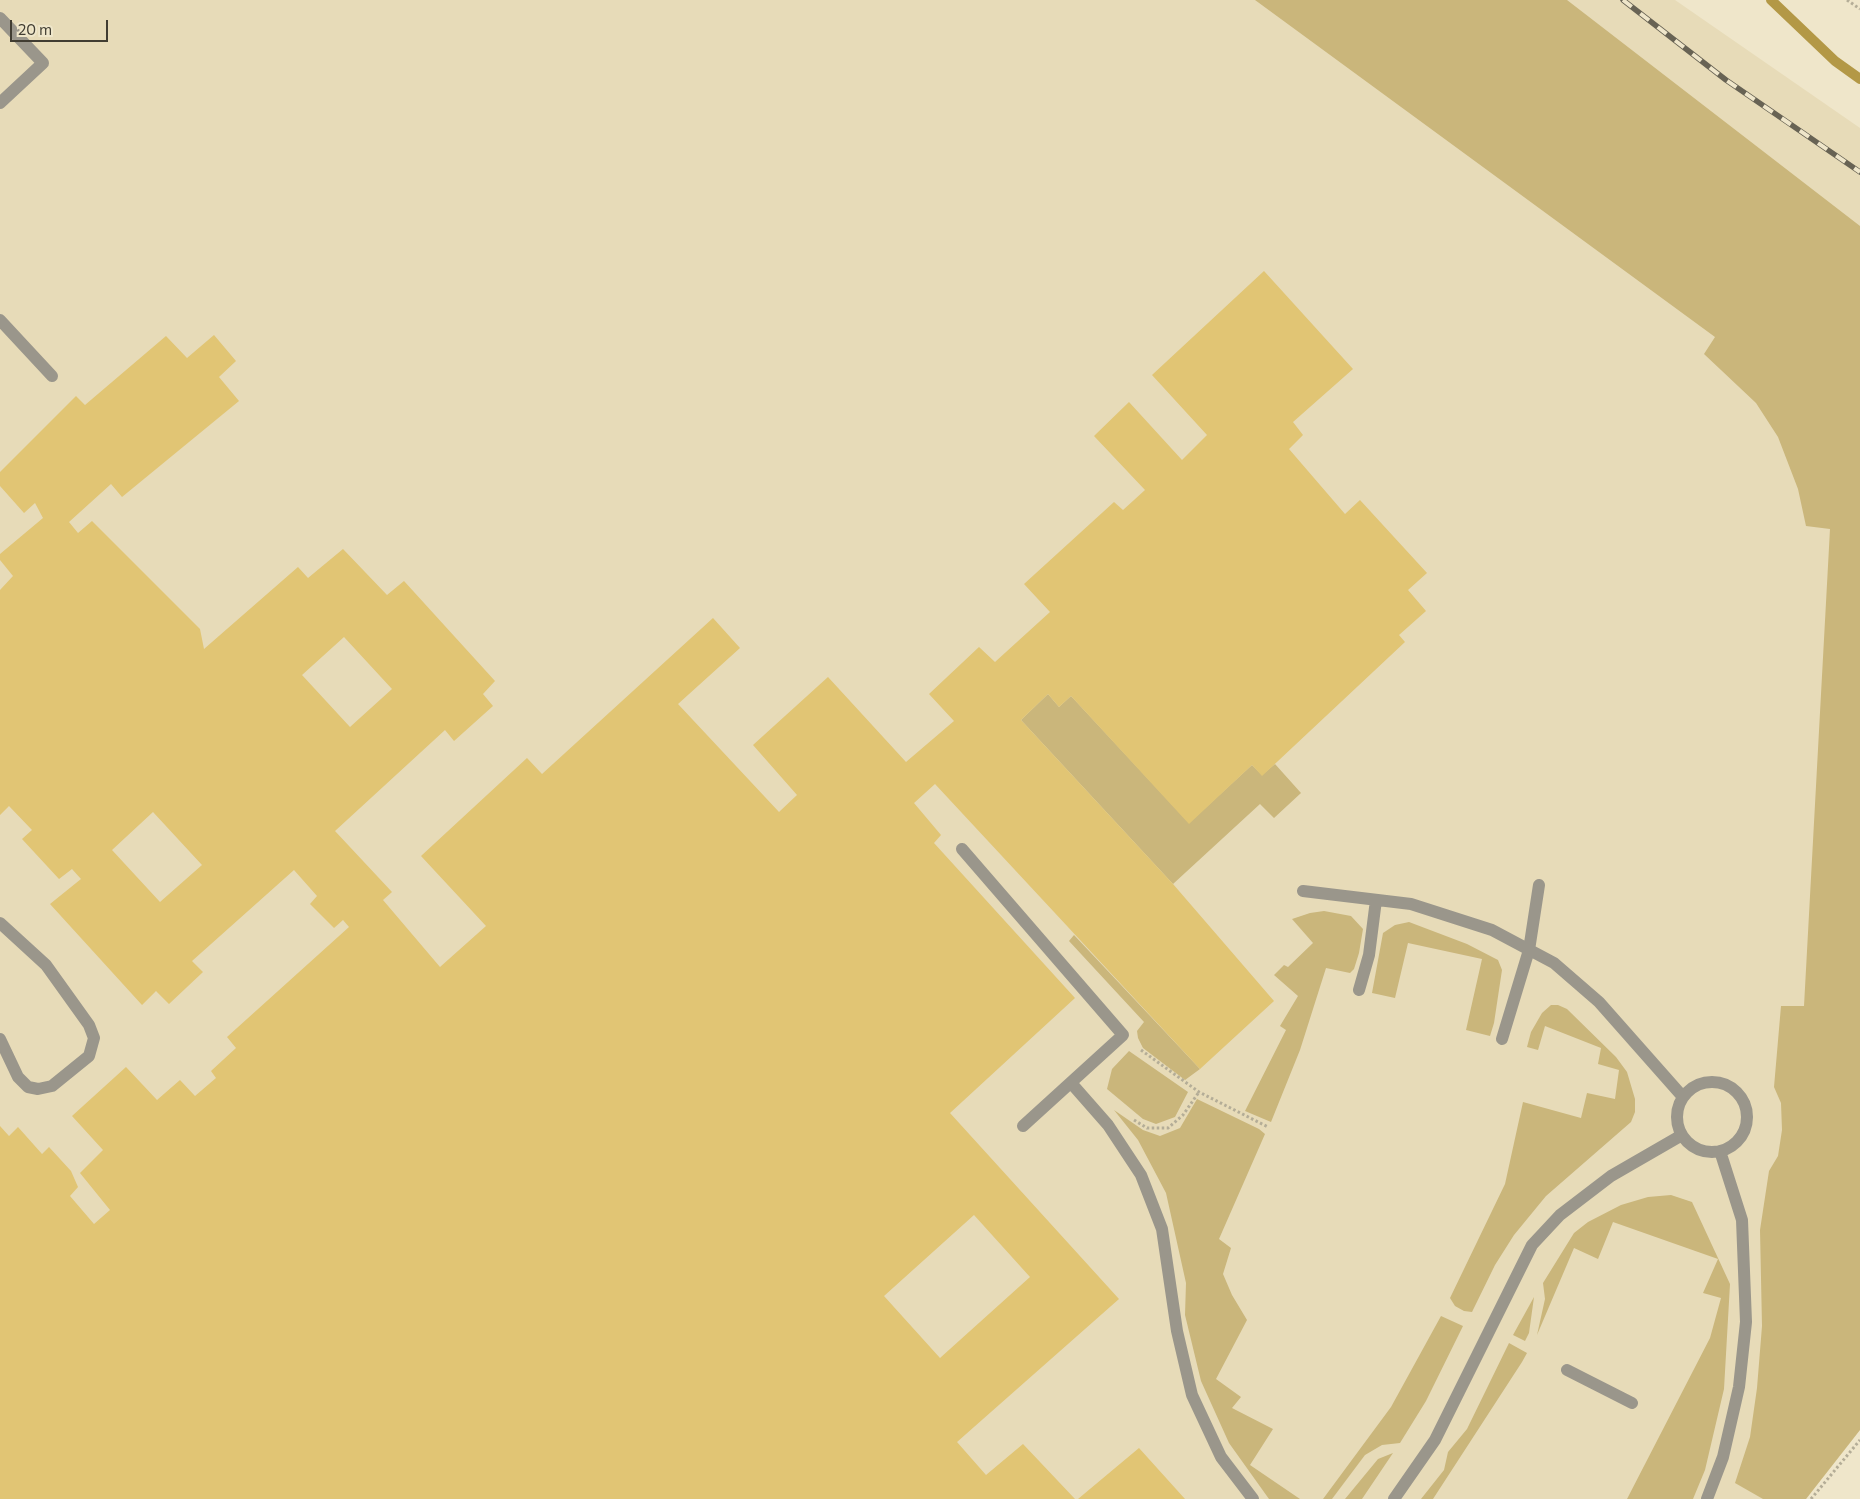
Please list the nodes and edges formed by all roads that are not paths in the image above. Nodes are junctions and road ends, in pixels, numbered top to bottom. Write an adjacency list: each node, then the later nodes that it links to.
1 (0, 18): 2 (lane)
2 (0, 103)
3 (0, 320): 4 (lane)
4 (52, 376)
5 (962, 848): 14 (lane)
6 (1539, 885): 10 (lane)
7 (1303, 891): 8 (lane)
8 (1376, 900): 10 (lane); 11 (lane)
9 (0, 923): 12 (lane)
10 (1529, 950): 13 (lane); 15 (lane)
11 (1359, 990)
12 (0, 1039)
13 (1502, 1039)
14 (1072, 1084): 16 (lane); 21 (lane)
15 (1683, 1097): 17 (lane); 18 (lane)
16 (1023, 1126)
17 (1682, 1135): 18 (lane); 22 (lane)
18 (1720, 1151): 23 (lane)
19 (1567, 1370): 20 (lane)
20 (1632, 1403)
21 (1253, 1499)
22 (1394, 1499)
23 (1707, 1499)

